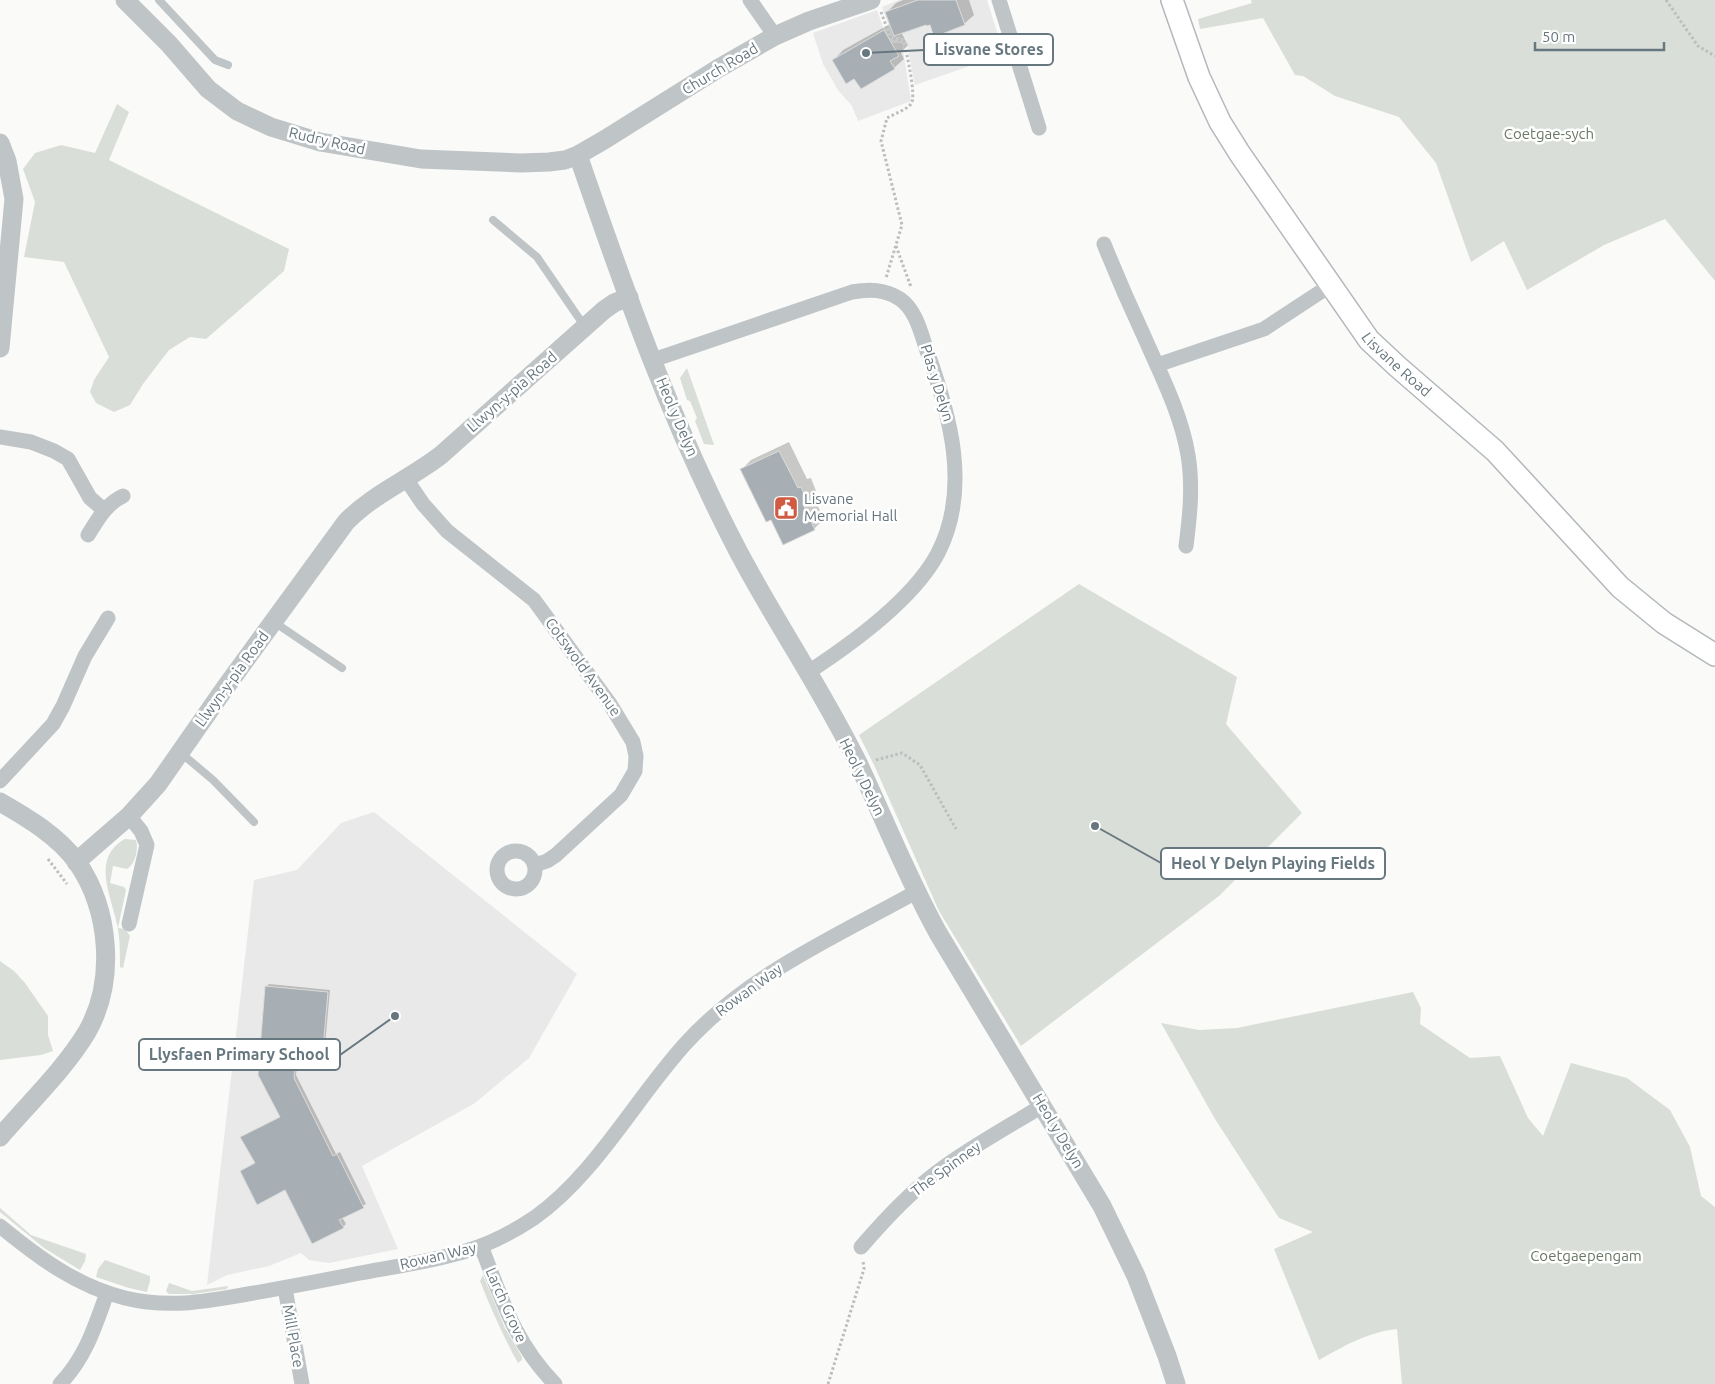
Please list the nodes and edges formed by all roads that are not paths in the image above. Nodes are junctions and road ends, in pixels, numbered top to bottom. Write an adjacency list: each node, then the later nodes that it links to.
1 (124, 0): 11 (street, Rudry Road)
2 (159, 0): 8 (lane)
3 (750, 0): 7 (street)
4 (999, 0): 9 (street)
5 (1172, 0): 14 (main road, Lisvane Road)
6 (876, 4): 7 (street, Church Road)
7 (775, 36): 11 (street, Church Road)
8 (228, 65)
9 (1039, 128)
10 (0, 143): 16 (street)
11 (578, 155): 15 (street, Heol y Delyn)
12 (493, 220): 17 (lane)
13 (1104, 244): 20 (street)
14 (1331, 286): 20 (street); 29 (main road, Lisvane Road)
15 (629, 297): 17 (street, Llwyn-y-pia Road); 19 (street, Heol y Delyn)
16 (2, 312): 18 (street)
17 (585, 327): 22 (street, Llwyn-y-pia Road)
18 (0, 348)
19 (653, 360): 31 (street, Heol y Delyn); 31 (street, Plas y Delyn)
20 (1157, 365): 26 (street)
21 (0, 437): 24 (street)
22 (406, 479): 28 (street, Llwyn-y-pia Road); 38 (street, Cotswold Avenue)
23 (123, 496): 24 (street)
24 (104, 510): 25 (street)
25 (88, 535)
26 (1186, 546)
27 (108, 618): 33 (street)
28 (274, 622): 30 (lane); 32 (street, Llwyn-y-pia Road)
29 (1715, 655)
30 (342, 668)
31 (807, 673): 39 (street, Heol y Delyn)
32 (180, 753): 35 (street, Llwyn-y-pia Road); 36 (lane)
33 (0, 781)
34 (0, 802): 37 (street)
35 (129, 816): 37 (street, Llwyn-y-pia Road); 40 (street)
36 (254, 822)
37 (76, 862): 42 (street)
38 (535, 865)
39 (916, 892): 41 (street, Heol y Delyn); 44 (street, Rowan Way)
40 (129, 924)
41 (1042, 1106): 45 (street, The Spinney); 51 (street, Heol y Delyn)
42 (0, 1137)
43 (0, 1226): 47 (street, Rowan Way)
44 (481, 1246): 46 (street, Rowan Way); 50 (street, Larch Grove)
45 (861, 1247)
46 (285, 1288): 47 (street, Rowan Way); 49 (street, Mill Place)
47 (107, 1292): 48 (street)
48 (60, 1384)
49 (302, 1384)
50 (555, 1384)
51 (1176, 1384)

